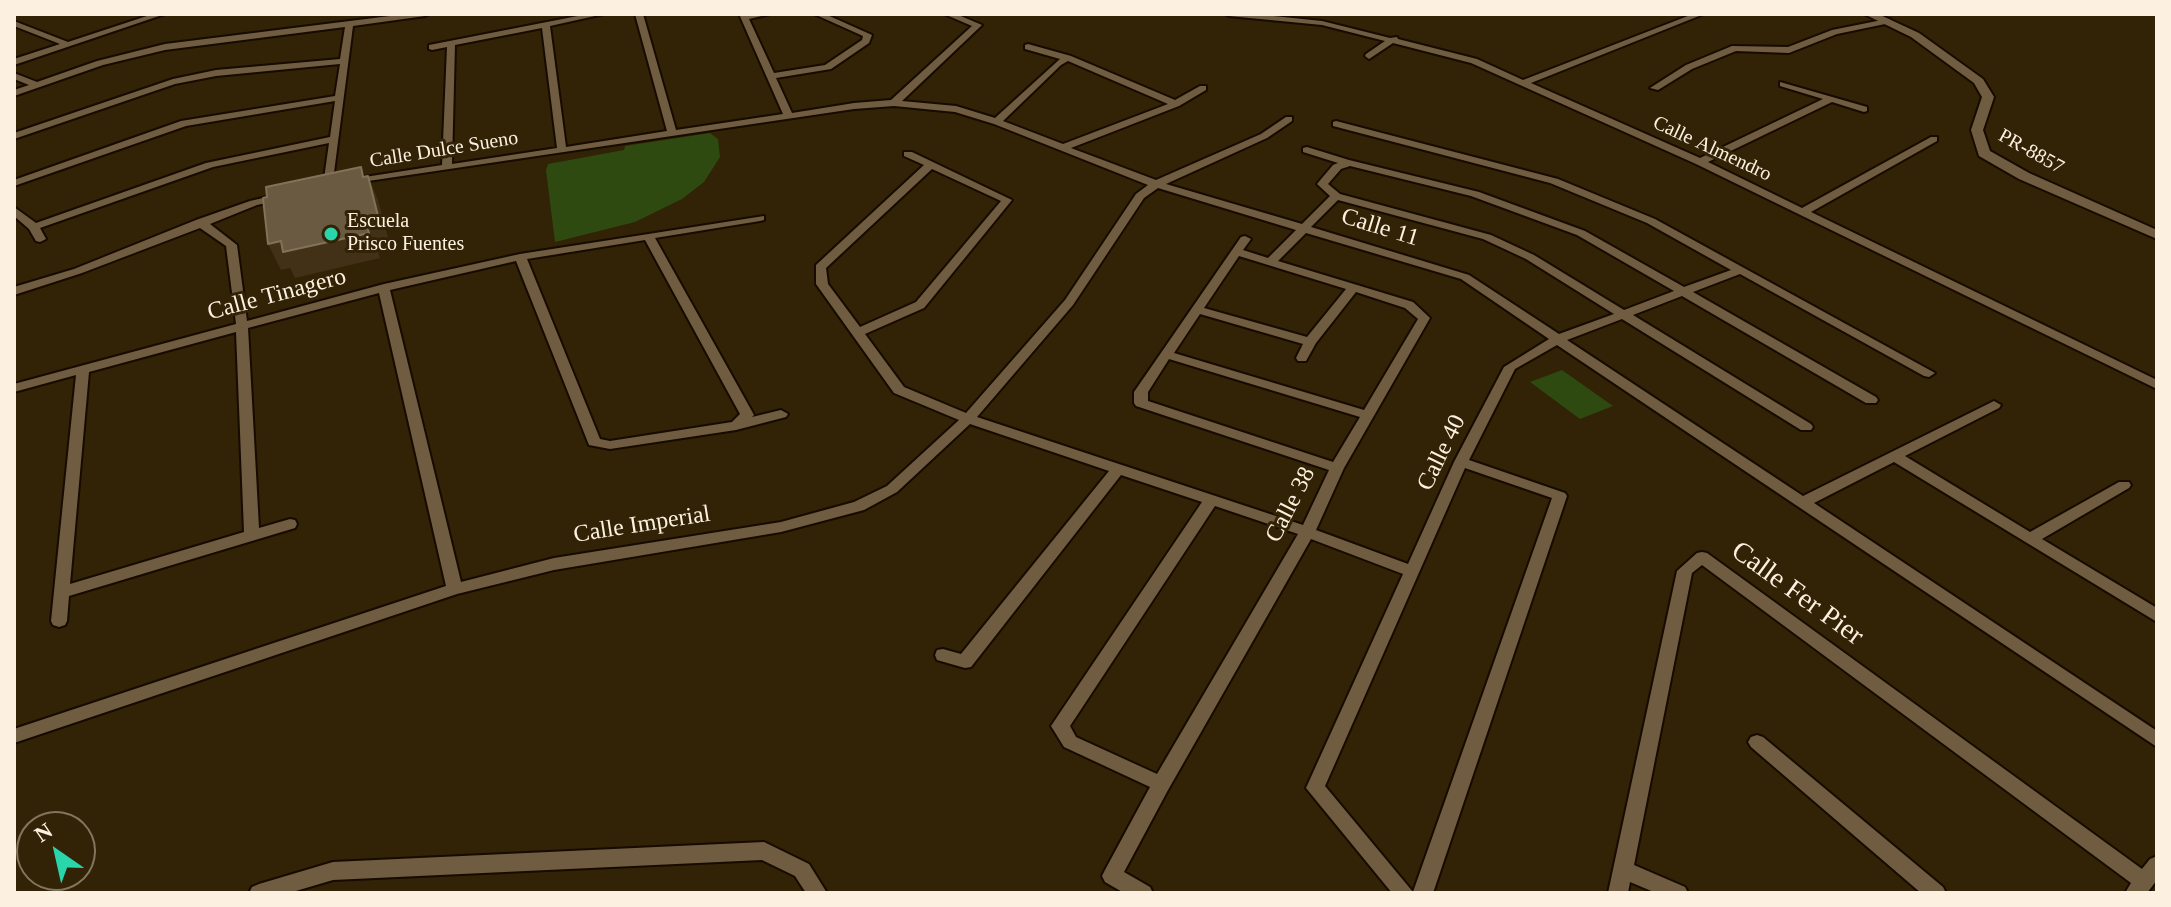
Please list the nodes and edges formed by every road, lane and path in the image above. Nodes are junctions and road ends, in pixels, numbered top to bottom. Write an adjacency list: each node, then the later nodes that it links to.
1 (161, 14): 18 (street)
2 (425, 14): 15 (street)
3 (600, 14): 14 (street)
4 (639, 14): 42 (street)
5 (766, 14): 11 (street)
6 (818, 14): 26 (street)
7 (948, 14): 35 (street)
8 (1229, 14): 16 (street, Calle Almendro)
9 (1700, 14): 27 (street)
10 (1869, 14): 12 (street, PR-8857)
11 (744, 16): 26 (street)
12 (1887, 21): 31 (street); 66 (street, PR-8857 / PR-8857)
13 (14, 23): 18 (street)
14 (546, 25): 17 (street); 47 (street)
15 (349, 26): 23 (street); 29 (street)
16 (1394, 39): 21 (street); 27 (street, Calle Almendro)
17 (451, 43): 19 (street); 53 (street)
18 (69, 45): 24 (street)
19 (432, 47)
20 (1028, 47): 22 (street)
21 (1369, 56)
22 (1068, 58): 36 (street); 40 (street)
23 (343, 61): 33 (street); 43 (street)
24 (14, 62)
25 (14, 76): 29 (street)
26 (772, 76): 38 (street)
27 (1525, 82): 50 (street, Calle Almendro)
28 (1783, 84): 34 (street)
29 (37, 85): 32 (street)
30 (1203, 88): 36 (street)
31 (1655, 88)
32 (14, 93)
33 (337, 98): 44 (street); 54 (street)
34 (1831, 99): 37 (street); 50 (street)
35 (894, 103): 38 (street, Calle Dulce Sueno); 40 (street, Calle 11)
36 (1176, 104): 46 (street)
37 (1864, 109)
38 (788, 115): 42 (street, Calle Dulce Sueno)
39 (1289, 119): 55 (street)
40 (997, 122): 46 (street, Calle 11)
41 (1336, 124): 71 (street)
42 (672, 133): 47 (street, Calle Dulce Sueno)
43 (14, 136)
44 (333, 139): 56 (street); 64 (street)
45 (1934, 139): 61 (street)
46 (1064, 147): 55 (street, Calle 11)
47 (562, 150): 53 (street, Calle Dulce Sueno)
48 (1307, 150): 51 (street)
49 (908, 154): 52 (street)
50 (1700, 162): 61 (street, Calle Almendro)
51 (1349, 163): 59 (street); 75 (street)
52 (930, 165): 79 (street); 79 (street)
53 (447, 167): 56 (street, Calle Dulce Sueno)
54 (14, 183)
55 (1156, 184): 65 (street, Calle 11); 92 (street, Calle Imperial)
56 (328, 186): 57 (street, Calle Dulce Sueno)
57 (313, 189)
58 (298, 193): 63 (street)
59 (1336, 196): 65 (street); 77 (street)
60 (14, 210): 64 (street)
61 (1803, 212): 86 (street, Calle Almendro)
62 (760, 218): 67 (street, Calle Tinagero)
63 (200, 222): 74 (street); 78 (street)
64 (34, 227): 68 (street)
65 (1302, 227): 70 (street); 80 (street, Calle 11)
66 (2157, 235)
67 (649, 237): 69 (street, Calle Tinagero); 93 (street)
68 (40, 239)
69 (520, 257): 72 (street, Calle Tinagero); 93 (street)
70 (1270, 262): 73 (street, Calle 38); 76 (street, Calle 38)
71 (1741, 270): 75 (street, Calle 40); 85 (street)
72 (384, 288): 78 (street, Calle Tinagero); 107 (street)
73 (1352, 289): 81 (street); 91 (street, Calle 38)
74 (14, 291)
75 (1685, 292): 77 (street, Calle 40); 88 (street)
76 (1196, 309): 81 (street); 82 (street)
77 (1625, 315): 80 (street, Calle 40); 94 (street)
78 (242, 327): 84 (street, Calle Tinagero); 104 (street)
79 (857, 333): 92 (street)
80 (1560, 338): 96 (street, Calle 40); 101 (street, Calle 11)
81 (1310, 342): 83 (street)
82 (1168, 355): 91 (street); 97 (street)
83 (1302, 358)
84 (83, 372): 87 (street, Calle Tinagero); 108 (street)
85 (1929, 373)
86 (2157, 385)
87 (14, 388)
88 (1871, 400)
89 (1994, 405): 95 (street)
90 (781, 414): 93 (street)
91 (1368, 415): 97 (street, Calle 38)
92 (968, 419): 98 (street); 107 (street, Calle Imperial)
93 (735, 426)
94 (1806, 427)
95 (1895, 456): 101 (street); 105 (street)
96 (1461, 462): 106 (street, Calle 40); 123 (street)
97 (1337, 468): 103 (street, Calle 38)
98 (1117, 470): 100 (street); 111 (street)
99 (2124, 485): 105 (street)
100 (1210, 502): 103 (street); 115 (street)
101 (1804, 502): 113 (street, Calle 11)
102 (290, 524): 104 (street)
103 (1307, 532): 106 (street); 115 (street, Calle 38)
104 (252, 534): 108 (street)
105 (2031, 538): 109 (street)
106 (1411, 571): 122 (street, Calle 40)
107 (455, 589): 112 (street, Calle Imperial)
108 (63, 592): 110 (street)
109 (2157, 616)
110 (59, 621)
111 (943, 655)
112 (14, 736)
113 (2157, 740)
114 (1757, 742): 126 (street)
115 (1161, 784): 121 (street, Calle 38)
116 (2157, 865): 118 (street)
117 (1623, 870): 118 (street, Calle Fer Pier); 124 (street, Calle Fer Pier); 125 (street)
118 (2139, 887)
119 (259, 893): 120 (street)
120 (817, 893)
121 (1143, 893)
122 (1404, 893)
123 (1423, 893)
124 (1618, 893)
125 (1678, 893)
126 (1936, 893)

